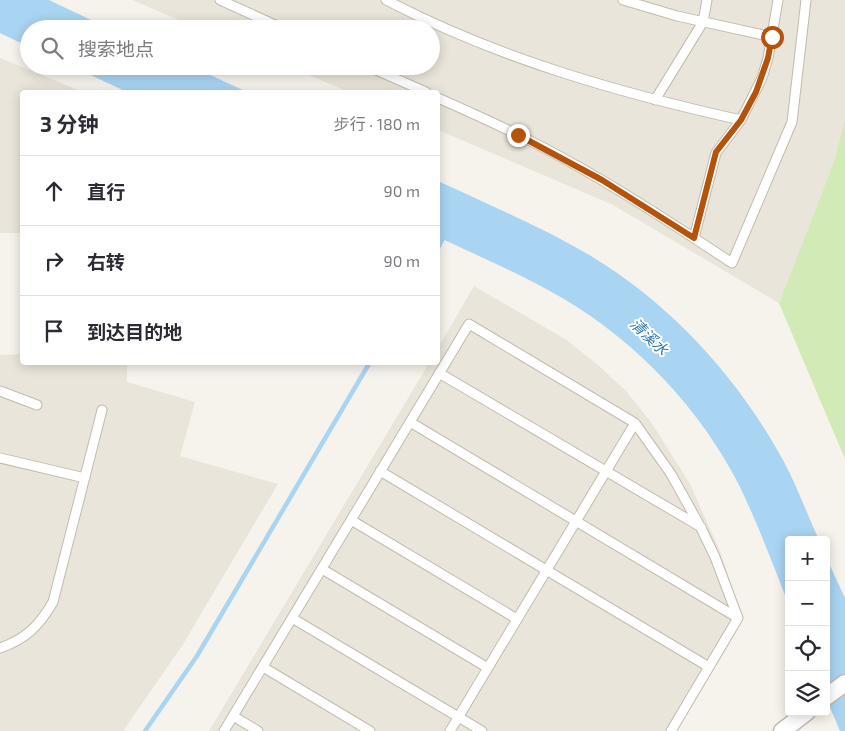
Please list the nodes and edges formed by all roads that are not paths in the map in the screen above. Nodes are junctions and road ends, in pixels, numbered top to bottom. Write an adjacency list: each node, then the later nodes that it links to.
1 (220, 0): 7 (lane)
2 (386, 0): 8 (lane)
3 (624, 0): 9 (lane)
4 (707, 0): 9 (lane)
5 (778, 0): 11 (lane)
6 (806, 0): 17 (lane)
7 (264, 20)
8 (430, 20)
9 (703, 22): 11 (lane); 15 (lane)
10 (440, 25): 15 (lane)
11 (772, 37): 16 (lane)
12 (388, 75): 13 (lane)
13 (422, 90)
14 (440, 99): 17 (lane)
15 (655, 100): 16 (lane)
16 (741, 120): 17 (lane)
17 (694, 238)
18 (439, 373): 22 (lane); 23 (lane); 26 (lane)
19 (0, 391): 20 (lane)
20 (37, 405)
21 (102, 410): 27 (lane)
22 (410, 422): 25 (lane); 29 (lane)
23 (635, 423): 26 (lane); 30 (lane)
24 (0, 458): 27 (lane)
25 (380, 471): 28 (lane); 32 (lane)
26 (606, 472): 29 (lane); 30 (lane)
27 (85, 478): 36 (lane)
28 (351, 520): 31 (lane); 35 (lane)
29 (576, 521): 32 (lane); 34 (lane)
30 (701, 528): 34 (lane)
31 (322, 569): 33 (lane); 39 (lane)
32 (547, 570): 35 (lane); 38 (lane)
33 (292, 618): 37 (lane); 44 (lane)
34 (738, 618): 38 (lane)
35 (518, 619): 39 (lane)
36 (0, 648)
37 (263, 667): 42 (lane); 47 (lane)
38 (709, 667): 50 (lane)
39 (488, 668): 44 (lane)
40 (845, 683): 41 (street)
41 (830, 695)
42 (233, 716): 45 (lane); 46 (lane)
43 (802, 716): 51 (street)
44 (459, 717): 48 (lane); 49 (lane)
45 (224, 731)
46 (258, 731)
47 (370, 731)
48 (450, 731)
49 (482, 731)
50 (671, 731)
51 (782, 731)

